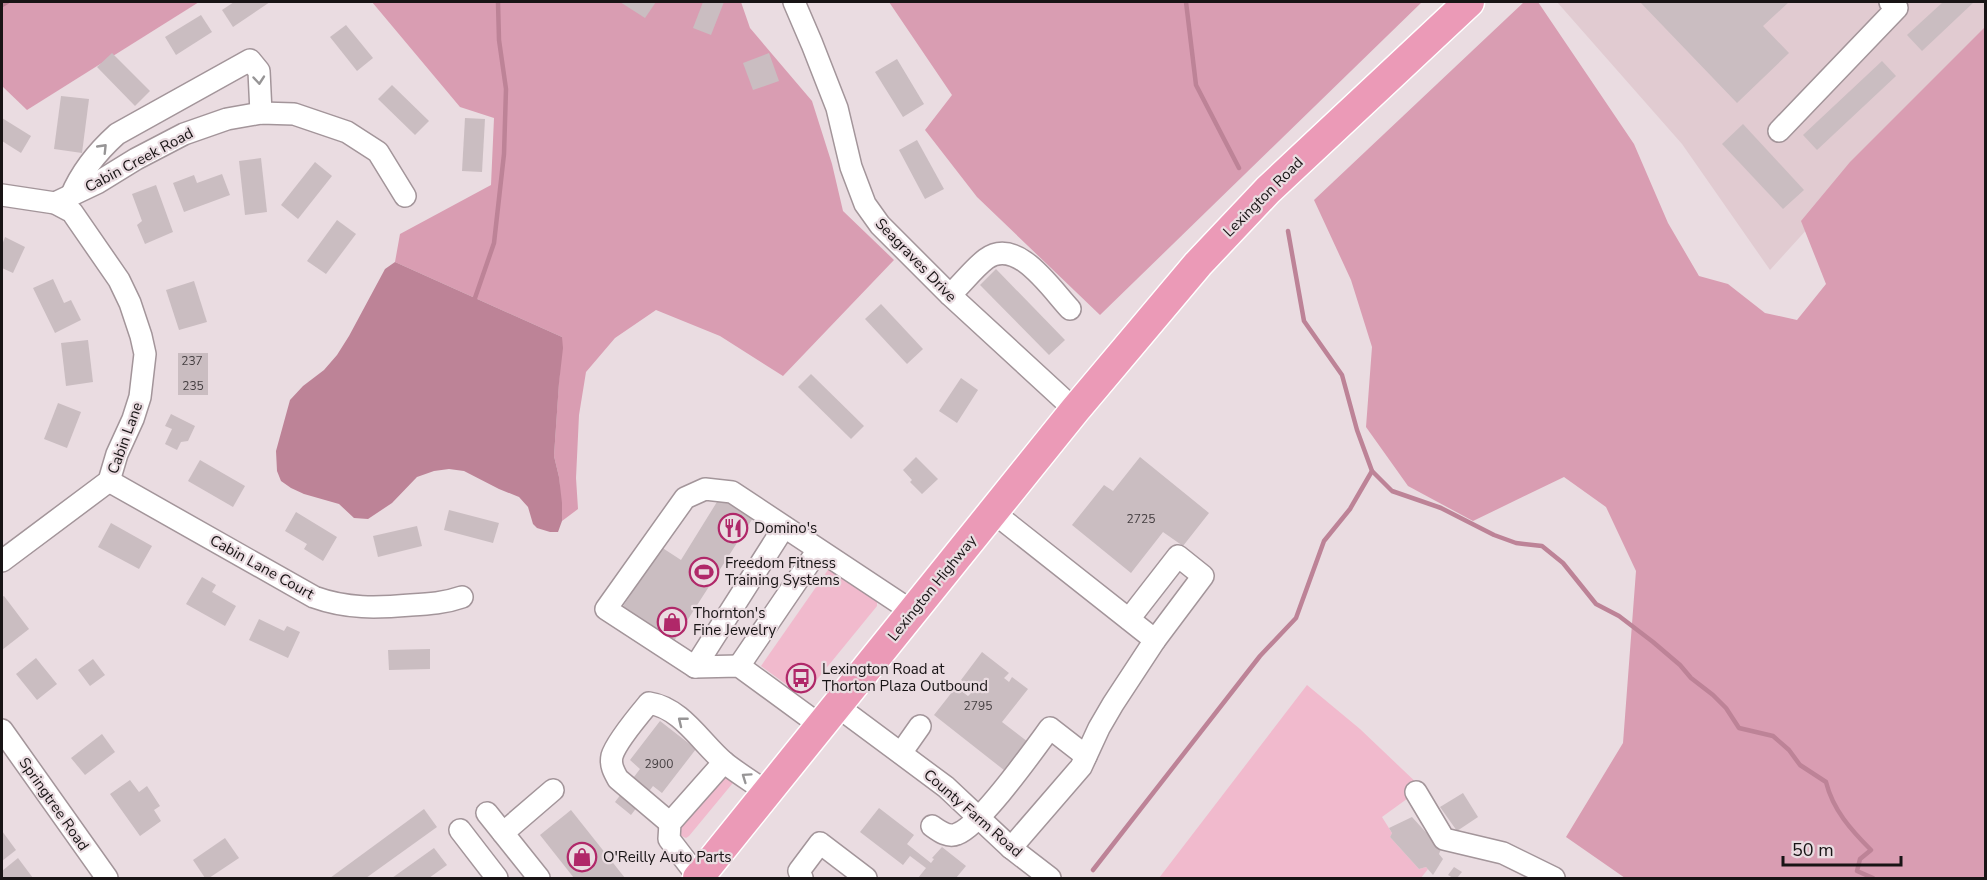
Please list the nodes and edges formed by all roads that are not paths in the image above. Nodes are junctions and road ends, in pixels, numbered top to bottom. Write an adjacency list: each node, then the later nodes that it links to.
1 (794, 2): 9 (street, Seagraves Drive)
2 (1464, 4): 11 (highway, Lexington Road)
3 (1897, 4): 5 (street)
4 (261, 113): 7 (street, Cabin Creek Road); 8 (street, Cabin Creek Road); 8 (street, one-way to 4)
5 (1779, 131)
6 (2, 195): 8 (street, Cabin Lane)
7 (405, 196)
8 (63, 199): 12 (street, Cabin Lane)
9 (950, 295): 10 (street); 11 (street, Seagraves Drive)
10 (1070, 309)
11 (1075, 410): 13 (highway, Lexington Highway)
12 (109, 481): 16 (street, Cabin Lane); 17 (street, Cabin Lane Court)
13 (993, 512): 18 (highway, Lexington Highway); 19 (street)
14 (784, 527): 15 (street); 22 (street); 22 (street)
15 (818, 550): 18 (street); 21 (street)
16 (2, 560)
17 (462, 597)
18 (913, 612): 23 (highway, Lexington Highway)
19 (1129, 619): 20 (street); 20 (street)
20 (1155, 640): 27 (street)
21 (739, 666): 22 (street); 23 (street, County Farm Road)
22 (695, 667)
23 (829, 716): 26 (street, County Farm Road); 31 (highway, Lexington Highway)
24 (920, 726): 26 (street)
25 (2, 730): 41 (street, Springtree Road)
26 (901, 753): 33 (street, County Farm Road)
27 (1086, 756): 33 (street); 38 (street)
28 (724, 762): 31 (street, one-way to 28); 34 (street); 34 (street, one-way to 34)
29 (553, 790): 37 (street)
30 (1416, 792): 46 (street)
31 (768, 793): 39 (highway, Lexington Highway)
32 (487, 813): 37 (street)
33 (978, 819): 35 (street); 38 (street, County Farm Road)
34 (670, 823): 39 (street)
35 (932, 826)
36 (460, 830): 42 (street)
37 (503, 833): 43 (street)
38 (1011, 848): 40 (street, County Farm Road)
39 (699, 878)
40 (1050, 878)
41 (107, 879)
42 (497, 879)
43 (539, 879)
44 (802, 879): 45 (street)
45 (866, 879)
46 (1554, 879)

